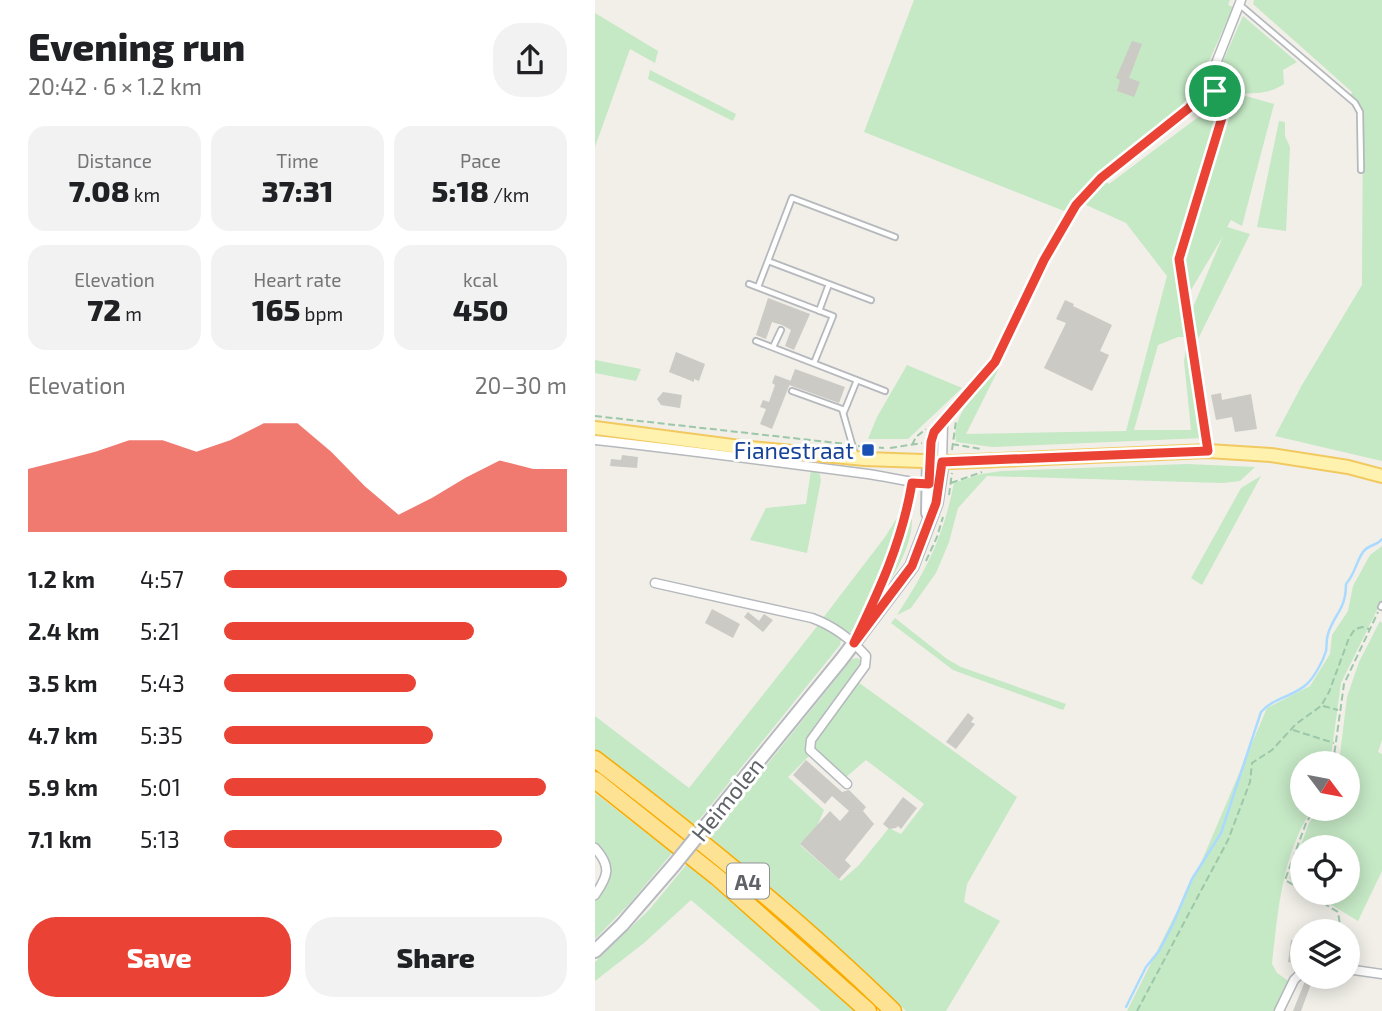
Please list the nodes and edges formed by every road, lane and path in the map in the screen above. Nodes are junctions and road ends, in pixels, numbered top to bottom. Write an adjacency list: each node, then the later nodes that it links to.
1 (1240, 2): 2 (street); 3 (lane)
2 (1206, 83): 16 (path); 19 (street)
3 (1361, 170)
4 (895, 237): 5 (lane)
5 (768, 261): 7 (lane); 8 (lane)
6 (748, 284): 8 (lane)
7 (829, 284): 9 (lane); 10 (lane)
8 (758, 288): 10 (lane)
9 (871, 300)
10 (819, 311): 14 (lane)
11 (781, 330): 13 (lane)
12 (756, 341): 13 (lane)
13 (773, 347): 14 (lane)
14 (814, 363): 15 (lane)
15 (857, 380): 18 (lane); 20 (lane)
16 (1197, 382): 27 (lane)
17 (792, 391): 20 (lane)
18 (884, 391)
19 (962, 403): 24 (path); 29 (street)
20 (844, 412): 25 (lane)
21 (595, 416): 25 (path)
22 (595, 428): 28 (main road)
23 (595, 440): 32 (street)
24 (952, 443)
25 (854, 445): 26 (path); 28 (lane)
26 (912, 445)
27 (1208, 451): 29 (main road); 31 (main road)
28 (857, 459): 29 (main road)
29 (935, 461): 33 (street, Heimolen)
30 (988, 470): 33 (path)
31 (1382, 476)
32 (912, 483): 33 (street); 35 (path)
33 (940, 484): 38 (street, Heimolen)
34 (655, 583): 38 (street)
35 (876, 596)
36 (1381, 606): 37 (path)
37 (1369, 629): 39 (path); 40 (path)
38 (854, 643): 46 (street); 53 (street, Heimolen, bridge)
39 (1321, 706): 40 (path); 41 (path)
40 (1339, 710): 42 (path)
41 (1292, 729): 42 (path); 59 (path)
42 (1335, 744): 43 (path)
43 (1334, 751)
44 (595, 759): 58 (highway, A4)
45 (595, 780): 57 (highway, A4)
46 (847, 784)
47 (595, 848): 50 (street)
48 (1290, 866): 49 (path)
49 (1290, 883)
50 (595, 895)
51 (1327, 905): 52 (path)
52 (1339, 919)
53 (595, 951)
54 (1360, 971): 55 (street)
55 (1382, 974)
56 (1290, 988): 60 (street)
57 (868, 1011)
58 (893, 1011)
59 (1137, 1011)
60 (1279, 1011)

